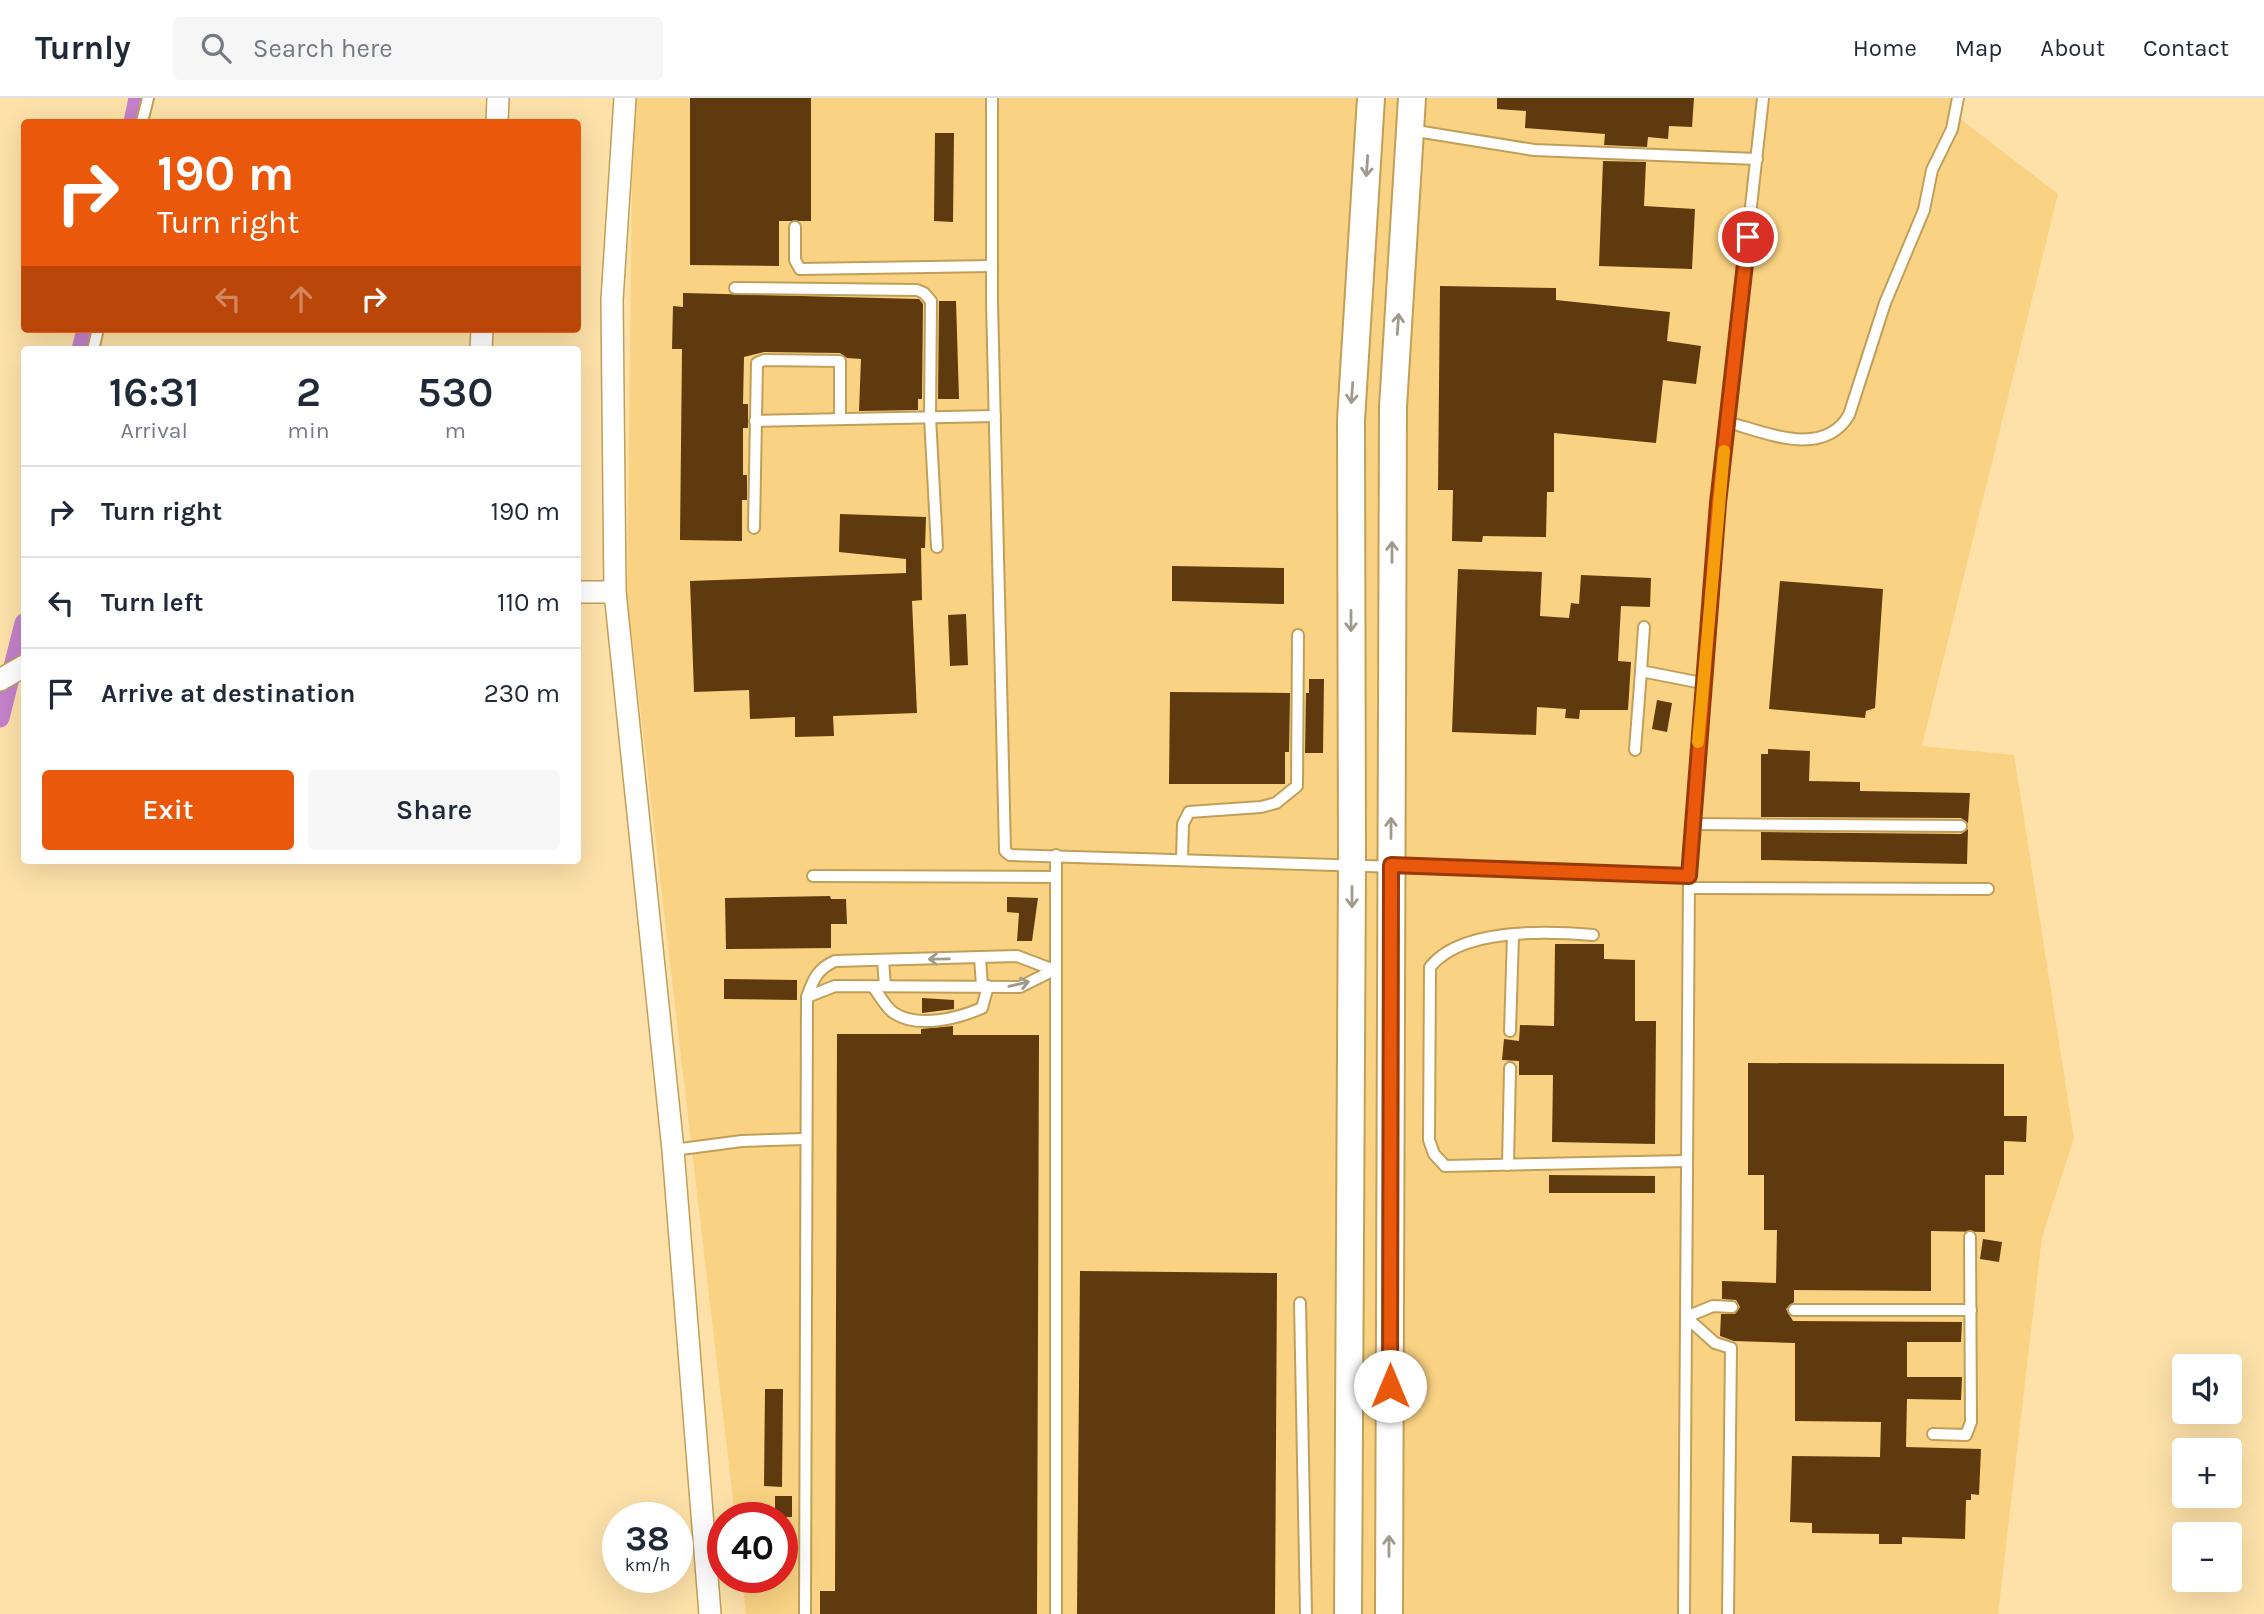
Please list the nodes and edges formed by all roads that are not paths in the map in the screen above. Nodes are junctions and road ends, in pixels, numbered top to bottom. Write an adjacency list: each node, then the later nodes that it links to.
1 (148, 98): 9 (lane)
2 (498, 98): 10 (street)
3 (625, 98): 24 (street)
4 (992, 98): 14 (lane)
5 (1371, 98): 35 (street, one-way to 35)
6 (1412, 98): 11 (street)
7 (1763, 98): 12 (lane)
8 (1958, 98): 20 (lane)
9 (143, 119)
10 (496, 119)
11 (1410, 130): 12 (lane); 34 (street, one-way to 11)
12 (1757, 159): 20 (lane)
13 (795, 227): 14 (lane)
14 (992, 266): 16 (lane)
15 (735, 288): 17 (lane)
16 (995, 416): 17 (lane); 32 (lane)
17 (930, 417): 18 (lane); 22 (lane)
18 (840, 419): 19 (lane); 19 (lane)
19 (755, 421): 21 (lane)
20 (1727, 422): 28 (lane)
21 (754, 528)
22 (937, 547)
23 (581, 592): 24 (street)
24 (615, 592): 52 (street)
25 (1644, 627): 27 (lane)
26 (1298, 635): 33 (lane)
27 (1641, 671): 28 (lane); 29 (lane)
28 (1702, 683): 30 (lane)
29 (1635, 750)
30 (1693, 824): 31 (lane); 37 (lane)
31 (1961, 826)
32 (1056, 855): 33 (lane); 38 (lane)
33 (1182, 859): 35 (lane)
34 (1391, 865): 35 (lane); 37 (lane); 67 (street, one-way to 34)
35 (1352, 866): 66 (street, one-way to 66)
36 (813, 876): 38 (lane)
37 (1689, 876): 39 (lane)
38 (1056, 877): 45 (lane)
39 (1690, 888): 40 (lane); 53 (lane)
40 (1988, 889)
41 (1593, 935): 42 (lane)
42 (1513, 936): 49 (lane); 54 (lane)
43 (981, 958): 44 (lane, one-way to 44); 45 (lane); 46 (lane)
44 (883, 960): 47 (lane); 48 (lane)
45 (1054, 970): 46 (lane, one-way to 45); 64 (lane)
46 (985, 986): 47 (lane); 47 (lane)
47 (879, 987): 48 (lane)
48 (807, 997): 51 (lane)
49 (1510, 1031)
50 (1510, 1068): 54 (lane)
51 (806, 1139): 52 (lane); 63 (lane)
52 (679, 1149): 62 (street)
53 (1687, 1161): 54 (lane); 60 (lane)
54 (1508, 1165)
55 (1970, 1237): 59 (lane)
56 (1300, 1303): 65 (lane)
57 (1732, 1307): 60 (lane)
58 (1794, 1310): 59 (lane)
59 (1971, 1310): 61 (lane)
60 (1686, 1317): 68 (lane); 69 (lane)
61 (1933, 1434)
62 (710, 1614)
63 (805, 1614)
64 (1056, 1614)
65 (1306, 1614)
66 (1348, 1614)
67 (1389, 1614)
68 (1684, 1614)
69 (1728, 1614)

